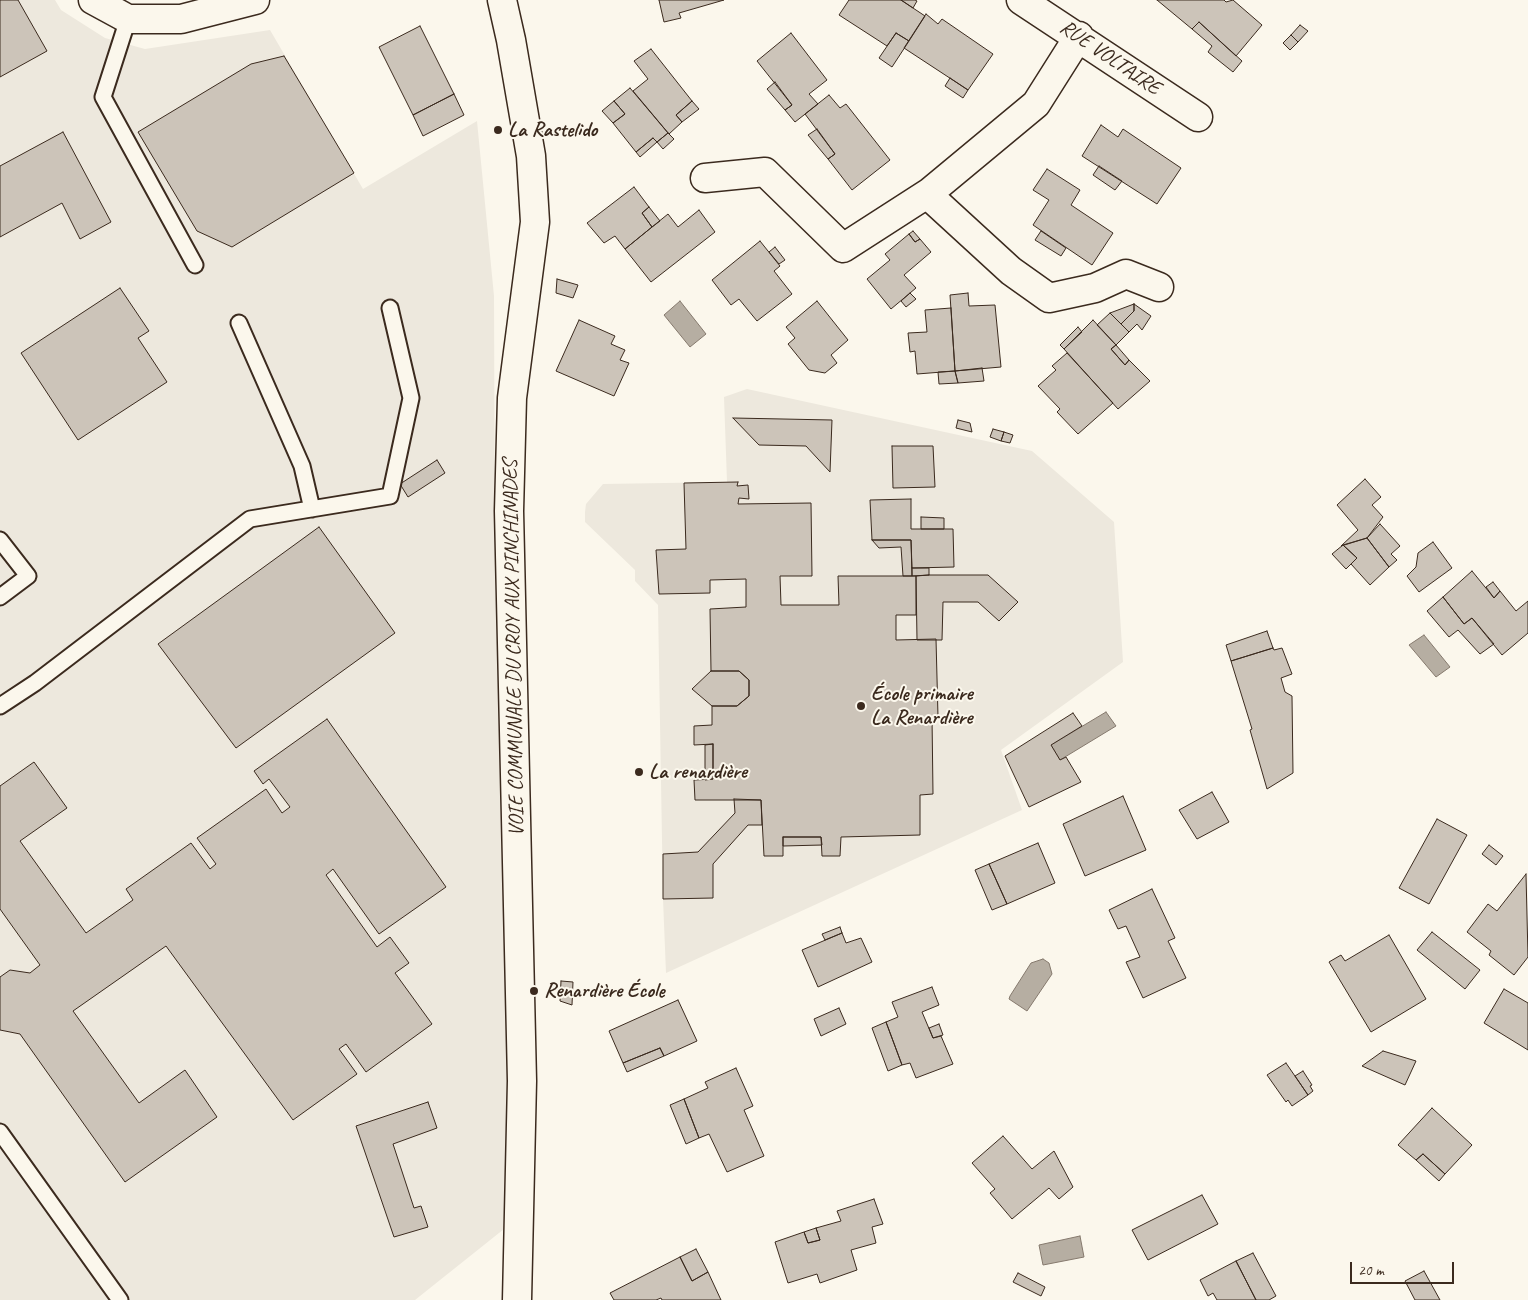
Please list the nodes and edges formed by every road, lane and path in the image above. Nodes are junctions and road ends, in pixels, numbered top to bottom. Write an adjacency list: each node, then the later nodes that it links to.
1 (93, 0): 5 (street)
2 (255, 0): 5 (street)
3 (502, 0): 20 (street, VOIE COMMUNALE DU CROY AUX PINCHINADES)
4 (1021, 0): 6 (street, RUE VOLTAIRE)
5 (128, 19): 10 (lane)
6 (1079, 36): 7 (street, RUE VOLTAIRE); 9 (street)
7 (1198, 117)
8 (705, 178): 9 (street)
9 (927, 194): 11 (street)
10 (195, 265)
11 (1159, 287)
12 (390, 308): 14 (lane)
13 (239, 323): 14 (lane)
14 (312, 509): 17 (lane)
15 (0, 540): 16 (lane)
16 (0, 597)
17 (0, 706)
18 (0, 1132): 19 (lane)
19 (120, 1300)
20 (517, 1300)

